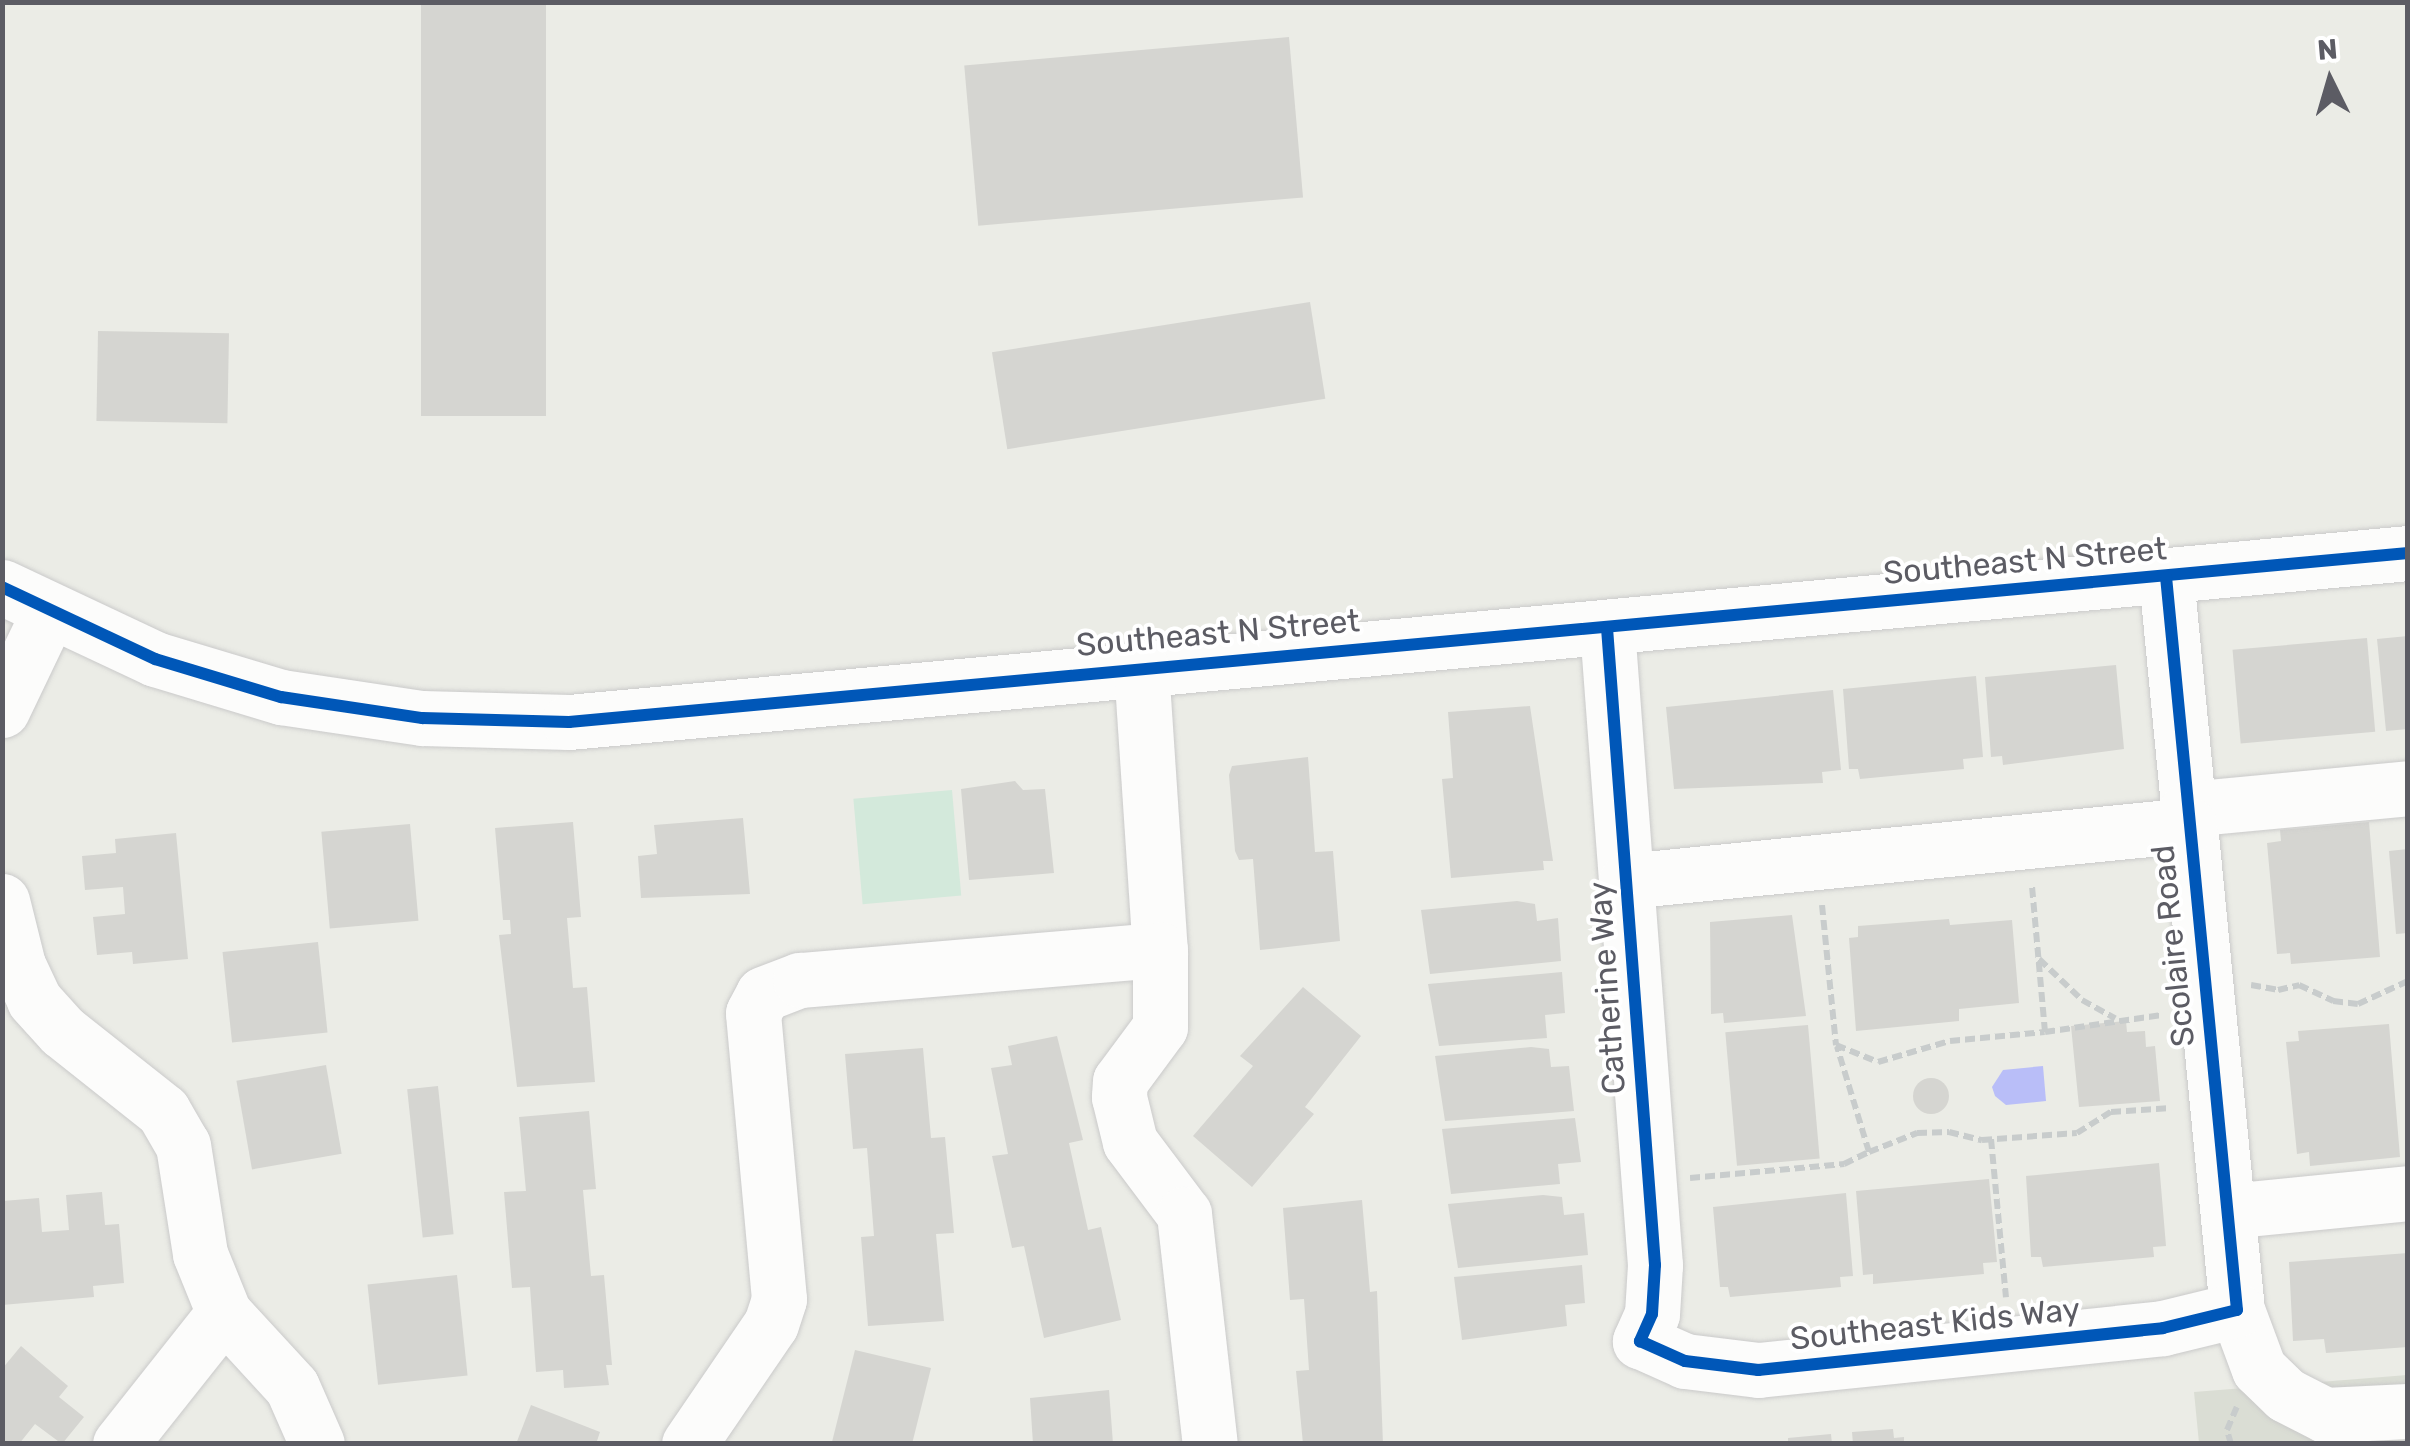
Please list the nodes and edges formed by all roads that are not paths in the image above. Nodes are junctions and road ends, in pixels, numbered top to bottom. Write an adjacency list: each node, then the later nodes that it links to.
1 (2408, 552): 2 (street, Southeast N Street)
2 (2166, 577): 5 (street, Southeast N Street); 9 (street, Scolaire Road)
3 (2, 586): 4 (street, Southeast N Street)
4 (49, 612): 6 (street, Southeast N Street); 7 (street)
5 (1607, 628): 6 (street, Southeast N Street); 10 (street, Catherine Way)
6 (1142, 667): 12 (street)
7 (2, 710)
8 (2408, 788): 9 (street)
9 (2188, 817): 10 (street); 14 (street, Scolaire Road)
10 (1626, 881): 17 (street, Catherine Way)
11 (2, 901): 16 (street)
12 (1160, 950): 21 (street); 22 (street)
13 (2408, 1193): 14 (street)
14 (2228, 1211): 15 (street, Scolaire Road)
15 (2237, 1310): 17 (street, Southeast Kids Way); 18 (street, Scolaire Road)
16 (224, 1312): 19 (street); 20 (street)
17 (1640, 1342)
18 (2408, 1411)
19 (120, 1444)
20 (317, 1444)
21 (689, 1444)
22 (1210, 1444)

